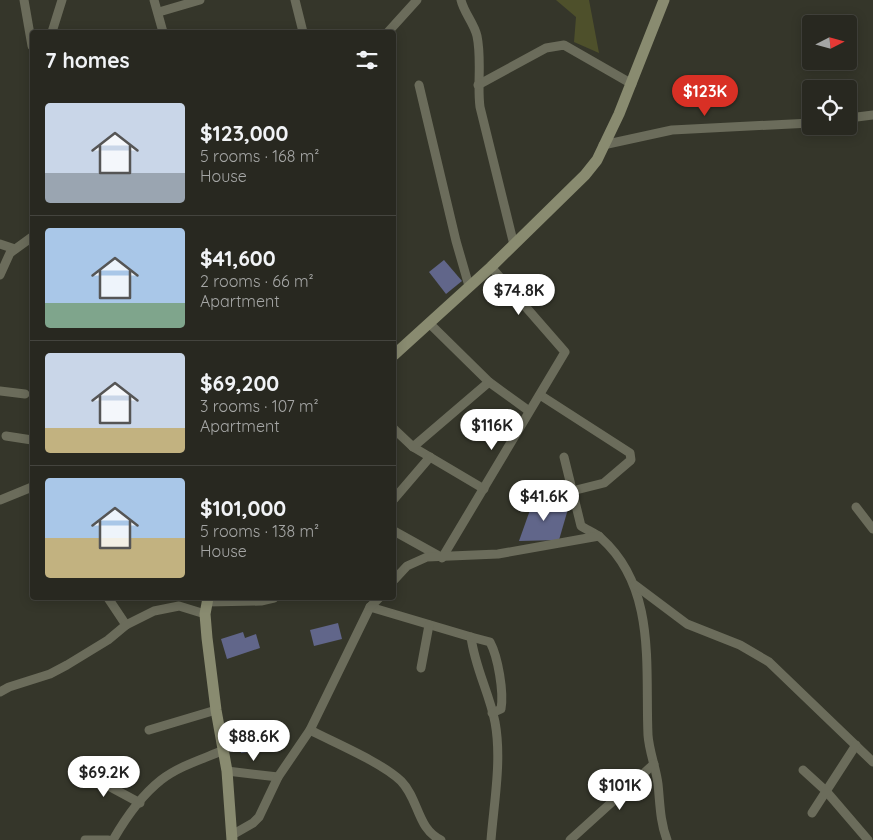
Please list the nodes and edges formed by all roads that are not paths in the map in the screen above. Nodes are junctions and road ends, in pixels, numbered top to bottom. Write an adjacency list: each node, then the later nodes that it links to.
1 (24, 0): 14 (street)
2 (62, 0): 10 (street)
3 (154, 0): 9 (street)
4 (200, 0): 9 (street)
5 (295, 0): 12 (street)
6 (417, 0): 13 (street)
7 (461, 0): 17 (street)
8 (664, 0): 15 (street)
9 (159, 12): 11 (street)
10 (53, 30)
11 (163, 30)
12 (302, 30)
13 (390, 30)
14 (30, 34)
15 (632, 84): 17 (street); 21 (street)
16 (419, 85): 28 (street)
17 (478, 85): 24 (street)
18 (873, 115): 19 (street)
19 (857, 117)
20 (802, 123): 21 (street)
21 (604, 145): 24 (street)
22 (30, 238): 25 (street)
23 (0, 244): 25 (street)
24 (514, 245): 26 (street)
25 (15, 249): 27 (street)
26 (491, 268): 28 (street); 34 (street)
27 (0, 275)
28 (469, 286): 29 (street)
29 (429, 323): 30 (street); 31 (street)
30 (396, 353)
31 (489, 382): 35 (street); 39 (street)
32 (0, 391): 33 (street)
33 (25, 394)
34 (540, 395): 35 (street); 44 (street)
35 (529, 411): 43 (street)
36 (396, 431): 39 (street)
37 (6, 436): 38 (street)
38 (30, 440)
39 (413, 447): 40 (street)
40 (430, 457): 43 (street); 45 (street)
41 (564, 457): 44 (street)
42 (30, 488): 46 (street)
43 (484, 489): 51 (street)
44 (572, 491): 50 (street)
45 (396, 497)
46 (0, 500)
47 (856, 507): 48 (street)
48 (873, 529)
49 (396, 532): 51 (street)
50 (599, 536): 51 (street); 53 (street)
51 (442, 558): 52 (street)
52 (396, 576)
53 (635, 585): 69 (street); 72 (street)
54 (109, 600): 60 (street)
55 (265, 600): 58 (street)
56 (377, 600): 59 (street)
57 (180, 602): 58 (street); 60 (street)
58 (207, 604): 65 (street)
59 (370, 607): 61 (street); 68 (street)
60 (126, 625): 64 (street)
61 (429, 625): 62 (street); 63 (street)
62 (471, 637): 66 (street); 66 (street)
63 (421, 668)
64 (0, 692)
65 (216, 710): 67 (street); 70 (street)
66 (492, 713): 85 (street)
67 (149, 730)
68 (310, 730): 76 (street); 84 (street)
69 (856, 744): 71 (street); 77 (street)
70 (224, 750): 75 (street); 78 (street)
71 (873, 762)
72 (654, 764): 86 (street); 87 (street)
73 (79, 770): 78 (street)
74 (803, 770): 77 (street)
75 (227, 771): 76 (street); 80 (street)
76 (278, 777): 80 (street)
77 (826, 790): 79 (street); 88 (street)
78 (140, 803): 83 (street)
79 (812, 813)
80 (232, 837)
81 (85, 840): 82 (street)
82 (108, 840)
83 (113, 840)
84 (441, 840)
85 (491, 840)
86 (570, 840)
87 (667, 840)
88 (868, 840)

